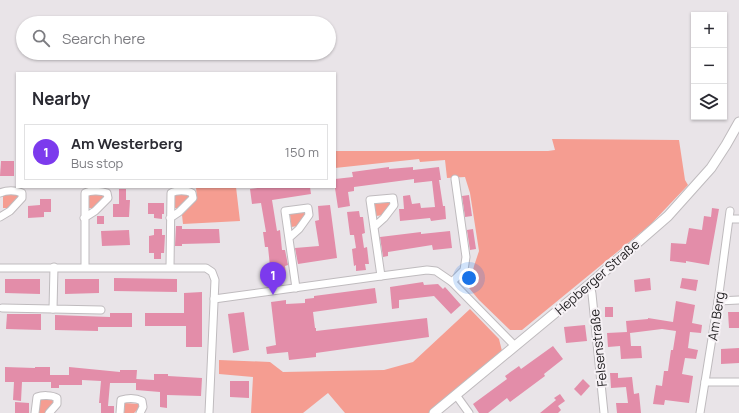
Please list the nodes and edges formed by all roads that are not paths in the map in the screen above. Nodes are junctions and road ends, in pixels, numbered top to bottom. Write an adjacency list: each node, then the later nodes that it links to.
1 (739, 122): 18 (street, Hepberger Straße)
2 (455, 179): 17 (street)
3 (0, 193): 5 (street)
4 (730, 211): 8 (street)
5 (0, 217)
6 (84, 218): 13 (street)
7 (170, 218): 14 (street)
8 (730, 219): 9 (street); 22 (street, Am Berg)
9 (739, 219)
10 (374, 227): 16 (street)
11 (288, 238): 19 (street)
12 (54, 267): 13 (street); 15 (street); 24 (street)
13 (85, 267): 14 (street)
14 (170, 267): 20 (street)
15 (0, 268)
16 (382, 276): 17 (street); 19 (street)
17 (452, 282): 26 (street)
18 (590, 284): 26 (street, Hepberger Straße); 37 (street, Felsenstraße)
19 (296, 288): 20 (street)
20 (214, 299): 34 (street)
21 (739, 300): 22 (street)
22 (718, 301): 27 (street, Am Berg)
23 (2, 308): 24 (street)
24 (53, 309): 25 (street)
25 (101, 310)
26 (515, 346): 29 (street, Hepberger Straße)
27 (705, 382): 28 (street); 38 (street, Am Berg)
28 (739, 382)
29 (456, 395): 35 (street, Hepberger Straße); 36 (street)
30 (35, 413): 31 (street)
31 (49, 413)
32 (120, 413): 33 (street)
33 (140, 413)
34 (209, 413)
35 (434, 413)
36 (469, 413)
37 (604, 413)
38 (700, 413)

